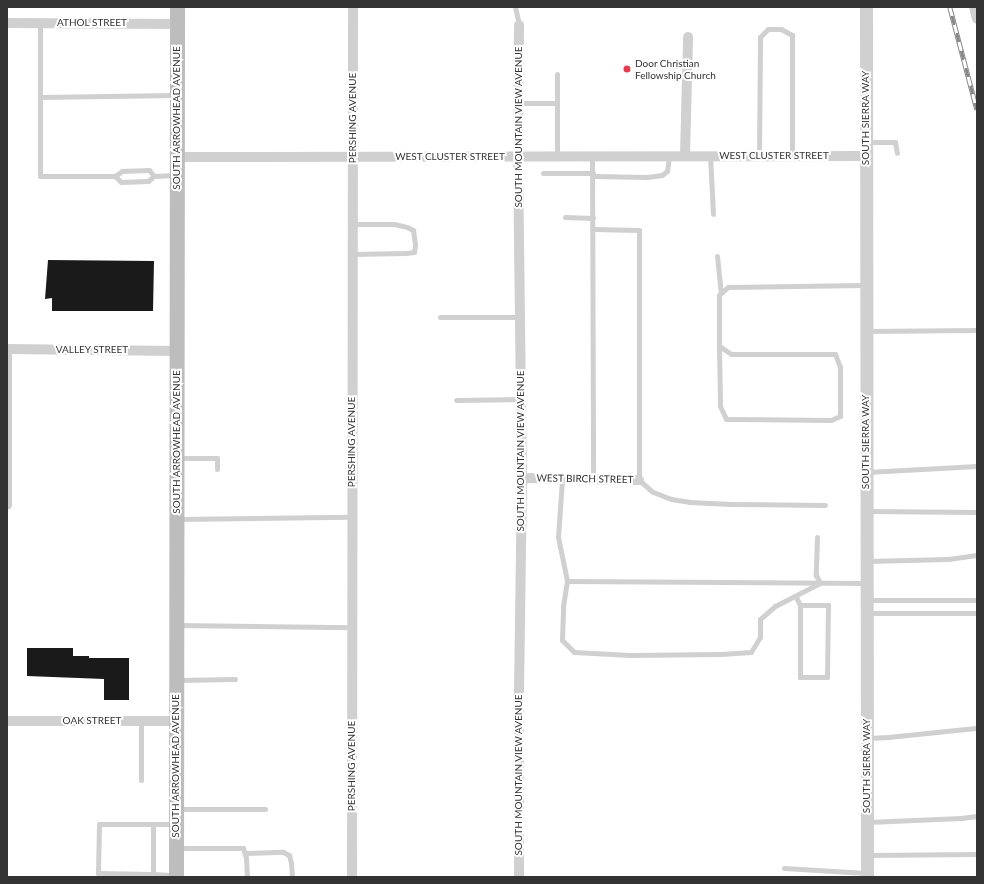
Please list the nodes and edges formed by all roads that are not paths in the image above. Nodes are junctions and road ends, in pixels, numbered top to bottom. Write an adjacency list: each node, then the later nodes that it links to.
1 (177, 7): 9 (main road, SOUTH ARROWHEAD AVENUE)
2 (353, 7): 29 (street, PERSHING AVENUE)
3 (515, 7): 10 (lane)
4 (866, 7): 17 (street, SOUTH SIERRA WAY)
5 (974, 7): 6 (street)
6 (977, 19)
7 (8, 23): 8 (street, ATHOL STREET)
8 (40, 23): 9 (street, ATHOL STREET); 14 (lane)
9 (177, 24): 13 (main road, SOUTH ARROWHEAD AVENUE)
10 (519, 25): 15 (street, SOUTH MOUNTAIN VIEW AVENUE)
11 (688, 38): 20 (street)
12 (557, 74): 16 (lane)
13 (177, 95): 14 (lane); 26 (main road, SOUTH ARROWHEAD AVENUE)
14 (40, 97): 33 (lane)
15 (519, 103): 16 (lane); 27 (street, SOUTH MOUNTAIN VIEW AVENUE)
16 (557, 103): 28 (lane)
17 (866, 142): 18 (lane); 25 (street, SOUTH SIERRA WAY)
18 (897, 153)
19 (669, 155): 20 (street, WEST CLUSTER STREET); 22 (street, WEST CLUSTER STREET); 32 (lane)
20 (685, 155): 21 (street, WEST CLUSTER STREET)
21 (710, 155): 23 (street, WEST CLUSTER STREET); 35 (lane)
22 (592, 156): 28 (street, WEST CLUSTER STREET); 32 (lane)
23 (759, 156): 24 (street, WEST CLUSTER STREET); 24 (lane)
24 (792, 156): 25 (street, WEST CLUSTER STREET)
25 (866, 156): 42 (street, SOUTH SIERRA WAY)
26 (177, 157): 29 (street, WEST CLUSTER STREET); 31 (main road, SOUTH ARROWHEAD AVENUE)
27 (518, 157): 28 (street, WEST CLUSTER STREET); 29 (street, WEST CLUSTER STREET); 45 (street, SOUTH MOUNTAIN VIEW AVENUE)
28 (557, 157)
29 (353, 158): 38 (street, PERSHING AVENUE)
30 (543, 173): 32 (lane)
31 (177, 175): 34 (lane); 50 (main road, SOUTH ARROWHEAD AVENUE)
32 (593, 175): 37 (lane)
33 (115, 176): 34 (lane); 34 (lane)
34 (154, 176)
35 (713, 214)
36 (565, 217): 37 (lane)
37 (593, 218): 39 (lane)
38 (353, 224): 40 (street, PERSHING AVENUE); 40 (lane)
39 (593, 229): 59 (lane); 60 (lane)
40 (353, 254): 65 (street, PERSHING AVENUE)
41 (717, 256): 43 (lane)
42 (866, 284): 43 (lane); 47 (street, SOUTH SIERRA WAY)
43 (721, 293): 48 (lane)
44 (440, 317): 45 (lane)
45 (520, 317): 51 (street, SOUTH MOUNTAIN VIEW AVENUE)
46 (977, 330): 47 (lane)
47 (866, 332): 56 (street, SOUTH SIERRA WAY)
48 (719, 346): 48 (lane)
49 (7, 349): 50 (street, VALLEY STREET); 61 (street)
50 (177, 350): 53 (main road, SOUTH ARROWHEAD AVENUE)
51 (521, 399): 52 (lane); 57 (street, SOUTH MOUNTAIN VIEW AVENUE)
52 (456, 400)
53 (177, 458): 55 (lane); 66 (main road, SOUTH ARROWHEAD AVENUE)
54 (977, 466): 56 (lane)
55 (217, 469)
56 (866, 472): 63 (street, SOUTH SIERRA WAY)
57 (522, 478): 58 (street, WEST BIRCH STREET); 106 (street, SOUTH MOUNTAIN VIEW AVENUE)
58 (562, 478): 59 (street, WEST BIRCH STREET); 70 (lane)
59 (593, 479): 60 (street, WEST BIRCH STREET)
60 (639, 480): 62 (lane, WEST BIRCH STREET)
61 (7, 504)
62 (825, 505)
63 (866, 511): 64 (lane); 69 (street, SOUTH SIERRA WAY)
64 (977, 512)
65 (352, 517): 66 (lane); 80 (street, PERSHING AVENUE)
66 (176, 519): 79 (main road, SOUTH ARROWHEAD AVENUE)
67 (817, 537): 71 (lane)
68 (977, 555): 69 (lane)
69 (867, 561): 72 (street, SOUTH SIERRA WAY)
70 (567, 581): 71 (lane); 73 (lane)
71 (820, 583): 72 (lane); 73 (lane)
72 (867, 583): 74 (street, SOUTH SIERRA WAY)
73 (796, 597): 76 (lane)
74 (867, 600): 75 (lane); 77 (street, SOUTH SIERRA WAY)
75 (974, 600)
76 (800, 605): 76 (lane)
77 (867, 613): 78 (lane); 87 (street, SOUTH SIERRA WAY)
78 (977, 613)
79 (176, 625): 80 (lane); 82 (main road, SOUTH ARROWHEAD AVENUE)
80 (352, 627): 105 (street, PERSHING AVENUE)
81 (235, 679): 82 (lane)
82 (176, 680): 85 (main road, SOUTH ARROWHEAD AVENUE)
83 (7, 721): 84 (street, OAK STREET)
84 (141, 721): 85 (street, OAK STREET); 88 (lane)
85 (176, 721): 89 (main road, SOUTH ARROWHEAD AVENUE)
86 (976, 728): 87 (lane)
87 (867, 738): 92 (street, SOUTH SIERRA WAY)
88 (141, 780)
89 (176, 809): 90 (lane); 94 (main road, SOUTH ARROWHEAD AVENUE)
90 (265, 809)
91 (977, 816): 92 (lane)
92 (867, 822): 98 (street, SOUTH SIERRA WAY)
93 (152, 824): 94 (lane); 100 (lane); 100 (lane)
94 (176, 824): 95 (main road, SOUTH ARROWHEAD AVENUE)
95 (176, 848): 96 (lane); 102 (main road, SOUTH ARROWHEAD AVENUE)
96 (245, 853): 103 (lane); 104 (lane)
97 (977, 854): 98 (lane)
98 (867, 856): 101 (street, SOUTH SIERRA WAY)
99 (784, 868): 101 (lane)
100 (153, 874): 102 (lane)
101 (867, 875)
102 (176, 876)
103 (247, 877)
104 (292, 877)
105 (352, 877)
106 (519, 877)

